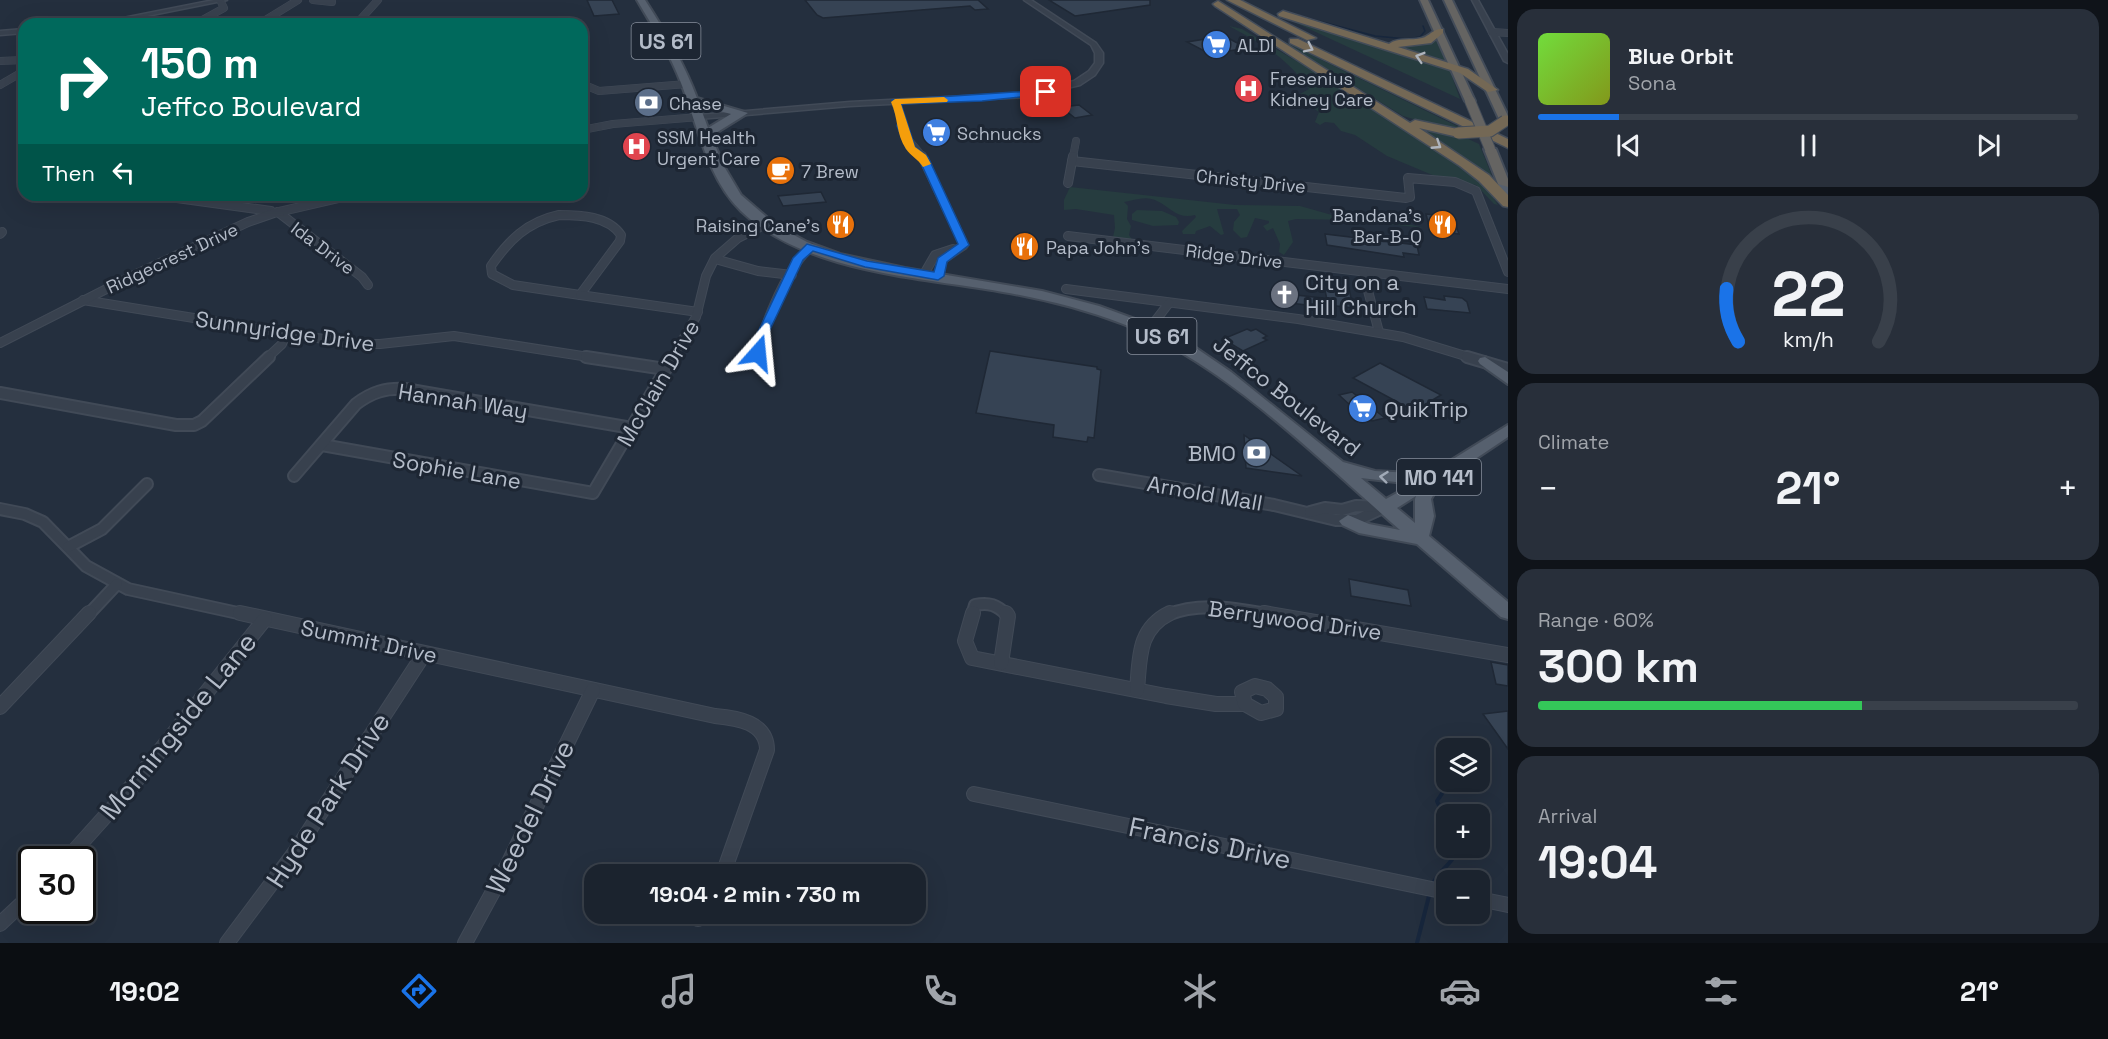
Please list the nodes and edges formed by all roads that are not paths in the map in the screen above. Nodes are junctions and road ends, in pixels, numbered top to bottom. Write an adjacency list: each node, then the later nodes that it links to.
1 (222, 0): 14 (street); 15 (street)
2 (298, 0): 16 (street)
3 (313, 0): 12 (street)
4 (378, 0): 17 (street)
5 (641, 0): 30 (main road, Jeffco Boulevard / US 61)
6 (1027, 0): 36 (street)
7 (1232, 0): 40 (highway)
8 (1244, 0): 23 (highway)
9 (1424, 0): 18 (highway)
10 (1448, 0): 28 (highway)
11 (1475, 0): 20 (street)
12 (332, 2)
13 (1214, 2): 38 (highway); 45 (highway, one-way to 45)
14 (128, 18)
15 (206, 18)
16 (269, 18)
17 (362, 18)
18 (1438, 31): 23 (highway); 27 (highway)
19 (18, 32): 21 (street)
20 (1492, 32): 22 (street); 26 (street)
21 (0, 33)
22 (1508, 33)
23 (1369, 41): 27 (highway, one-way to 23)
24 (18, 60): 25 (street)
25 (0, 61)
26 (1508, 61)
27 (1457, 68): 33 (highway); 42 (highway, bridge)
28 (1483, 72): 33 (highway); 34 (highway)
29 (18, 74): 31 (street)
30 (687, 84): 32 (street); 35 (main road, Jeffco Boulevard / US 61)
31 (0, 85)
32 (588, 86)
33 (1492, 90): 40 (highway)
34 (1505, 91)
35 (691, 99): 37 (main road); 39 (main road, Jeffco Boulevard / US 61)
36 (895, 102): 37 (street); 57 (street)
37 (743, 113): 39 (street); 43 (main road)
38 (1389, 113): 42 (highway, bridge); 52 (highway, one-way to 52)
39 (699, 117): 41 (street); 43 (main road, Jeffco Boulevard / US 61)
40 (1507, 126): 42 (highway, bridge); 46 (highway)
41 (588, 129)
42 (1483, 132): 46 (highway, bridge)
43 (707, 134): 54 (main road, Jeffco Boulevard / US 61)
44 (1076, 141): 47 (street)
45 (1508, 144)
46 (1489, 147): 49 (highway)
47 (1072, 161): 48 (street); 60 (street, Christy Drive)
48 (1068, 183)
49 (1507, 188)
50 (198, 201): 53 (street)
51 (325, 201): 53 (street, Ridgecrest Drive)
52 (1508, 203)
53 (276, 212): 63 (street, Ida Drive); 67 (street, Ridgecrest Drive)
54 (766, 224): 56 (main road, Jeffco Boulevard / US 61); 58 (street, McClain Drive)
55 (1068, 236): 59 (street, Ridge Drive)
56 (811, 247): 61 (street); 62 (main road, Jeffco Boulevard / US 61)
57 (957, 249): 62 (street); 62 (street)
58 (715, 259): 61 (street); 69 (street, McClain Drive)
59 (1363, 272): 65 (street, Ridge Drive); 73 (street)
60 (1508, 272)
61 (792, 275): 76 (street)
62 (931, 275): 70 (main road, Jeffco Boulevard / US 61)
63 (368, 285)
64 (1066, 289): 68 (street)
65 (1508, 290)
66 (580, 295): 66 (street); 69 (street)
67 (83, 300): 72 (street, Sunnyridge Drive); 74 (street, Ridgecrest Drive)
68 (1169, 303): 70 (street); 73 (street)
69 (698, 312): 79 (street, McClain Drive)
70 (1149, 329): 86 (main road, Jeffco Boulevard / US 61)
71 (0, 330): 74 (street)
72 (278, 332): 79 (street, Sunnyridge Drive); 82 (street)
73 (1378, 332): 77 (street)
74 (14, 336): 75 (street, Ridgecrest Drive)
75 (0, 343)
76 (758, 353)
77 (1485, 361): 78 (main road); 80 (street); 81 (main road)
78 (1508, 363)
79 (665, 369): 83 (street, McClain Drive)
80 (1508, 369)
81 (1508, 379)
82 (0, 393)
83 (632, 428): 85 (street, Hannah Way); 91 (street, McClain Drive)
84 (1508, 430): 89 (main road, MO 141)
85 (322, 445): 88 (street, Hannah Way); 91 (street, Sophie Lane)
86 (1336, 465): 89 (main road, one-way to 86); 92 (main road, Jeffco Boulevard / US 61)
87 (1099, 475): 94 (street, Arnold Mall)
88 (294, 476)
89 (1434, 480): 92 (main road, MO 141); 96 (main road)
90 (147, 484): 97 (street)
91 (593, 493)
92 (1385, 507): 94 (street, Arnold Mall); 95 (street); 96 (main road, Jeffco Boulevard / US 61)
93 (0, 509): 97 (street, Summit Drive)
94 (1310, 512): 95 (street, Arnold Mall)
95 (1348, 521): 96 (main road)
96 (1420, 538): 99 (main road, Jeffco Boulevard / US 61)
97 (68, 547): 98 (street, Summit Drive)
98 (117, 584): 100 (street, Summit Drive); 107 (street)
99 (1508, 612)
100 (265, 619): 101 (street, Summit Drive); 109 (street, Morningside Lane)
101 (424, 654): 104 (street, Summit Drive); 116 (street, Hyde Park Drive)
102 (1508, 655): 105 (street, Berrywood Drive)
103 (1000, 663): 103 (street); 105 (street)
104 (592, 690): 110 (street, Summit Drive); 117 (street, Weedel Drive)
105 (1137, 690): 106 (street)
106 (1245, 704)
107 (0, 706)
108 (974, 794): 111 (street, Francis Drive)
109 (79, 846)
110 (727, 864)
111 (1436, 890)
112 (1490, 901): 113 (street)
113 (1508, 905)
114 (18, 907): 115 (street)
115 (0, 924)
116 (227, 943)
117 (465, 943)

